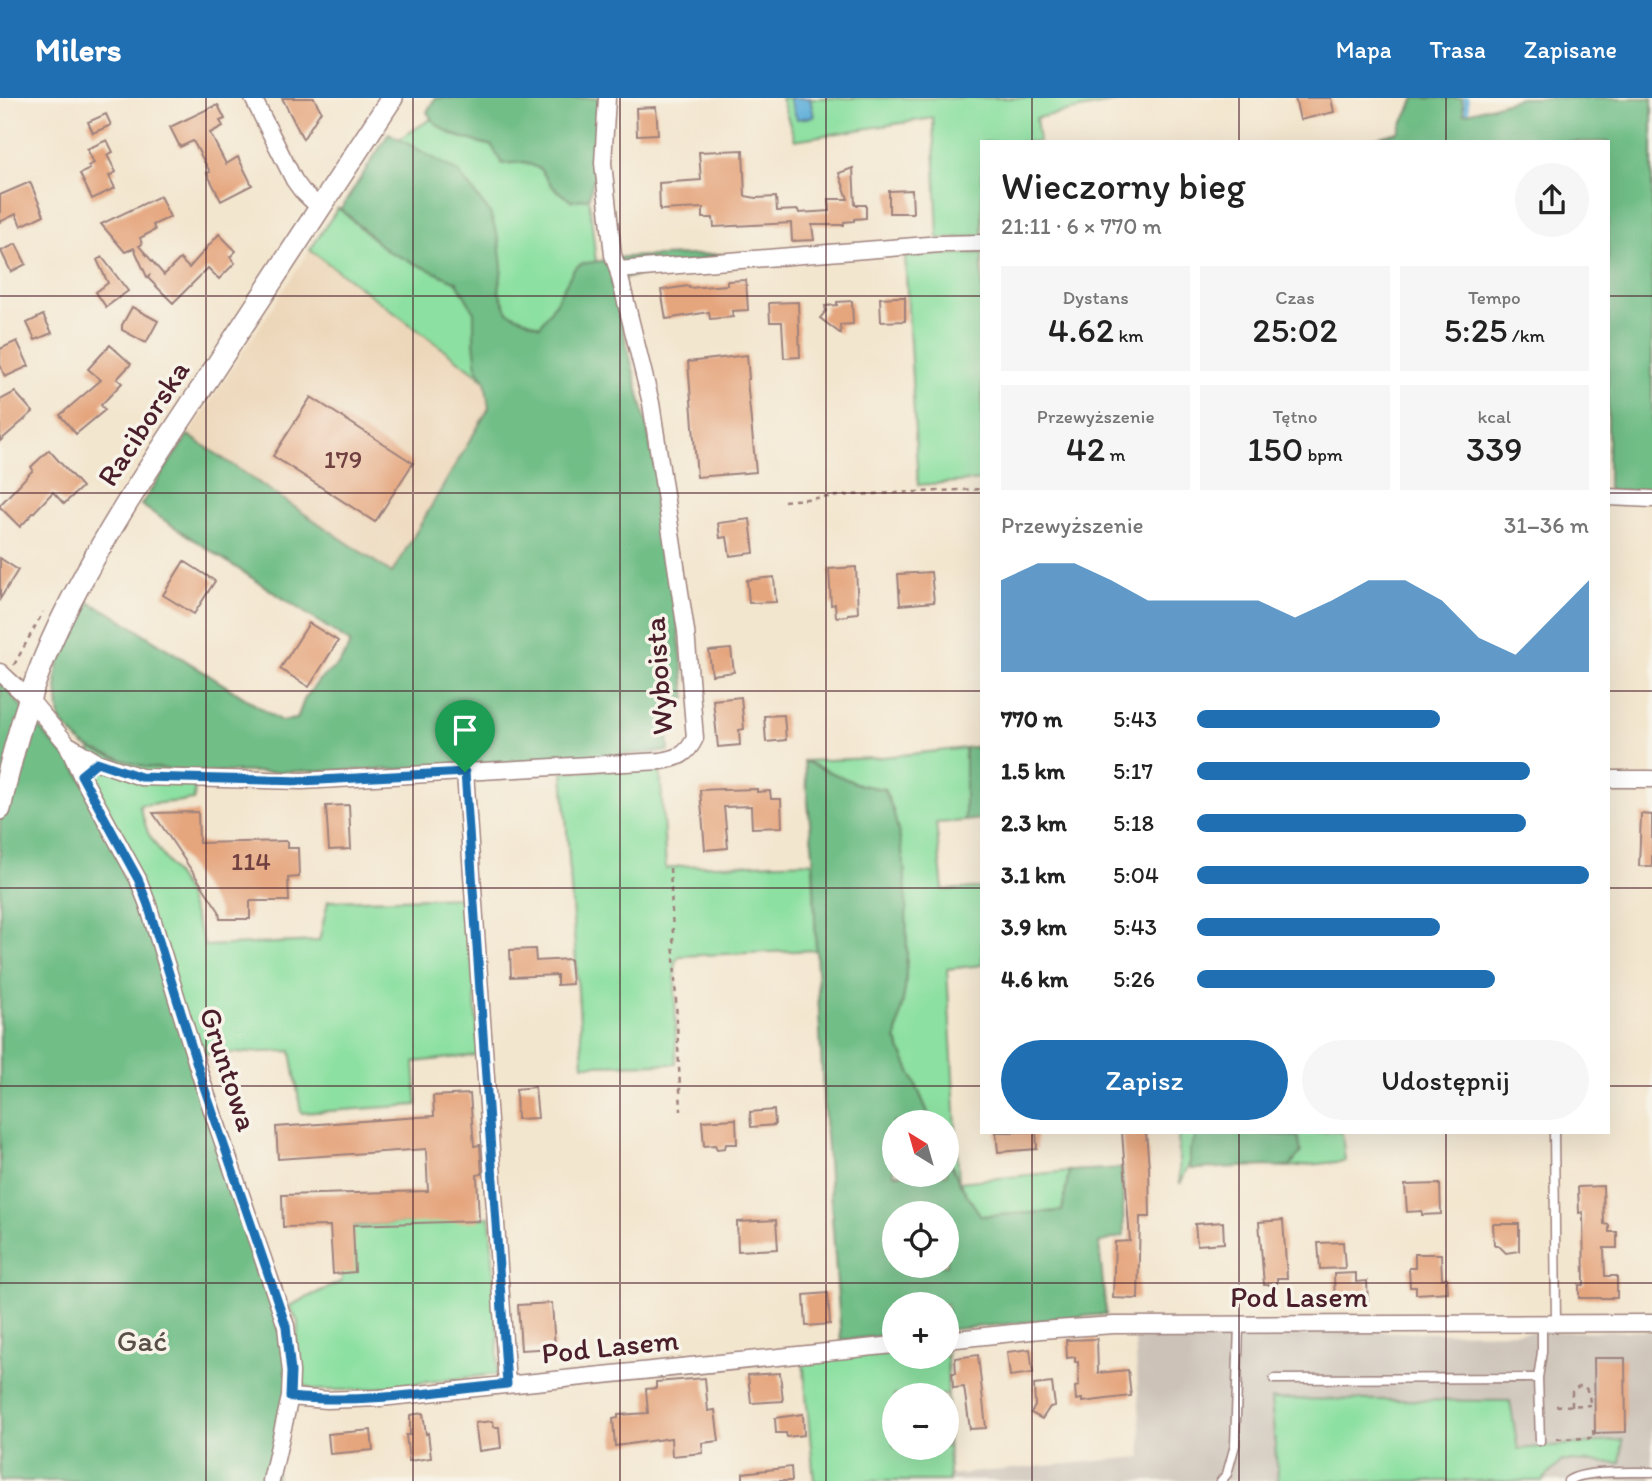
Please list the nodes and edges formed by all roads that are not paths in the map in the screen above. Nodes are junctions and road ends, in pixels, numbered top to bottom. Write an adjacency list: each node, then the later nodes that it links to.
1 (253, 98): 4 (street)
2 (392, 98): 4 (main road, Raciborska)
3 (607, 98): 6 (street, Wyboista)
4 (320, 208): 10 (main road, Raciborska)
5 (980, 243): 6 (street)
6 (618, 270): 13 (street, Wyboista)
7 (1610, 497): 8 (street)
8 (1652, 499)
9 (0, 672): 10 (street, Gruntowa)
10 (30, 699): 11 (street, Gruntowa); 17 (main road, Raciborska)
11 (67, 744): 12 (street, Wyboista); 14 (street, Gruntowa)
12 (97, 762): 13 (street, Wyboista); 14 (street)
13 (465, 772): 26 (street)
14 (81, 775): 27 (street, Gruntowa)
15 (1610, 779): 16 (street)
16 (1652, 779)
17 (0, 808)
18 (1553, 1134): 19 (lane)
19 (1549, 1323): 20 (street, Pod Lasem); 21 (street, Pod Lasem); 24 (lane)
20 (1652, 1323)
21 (1239, 1325): 22 (street, Pod Lasem); 31 (lane)
22 (959, 1339)
23 (882, 1346): 26 (street, Pod Lasem)
24 (1538, 1378): 25 (lane); 28 (lane)
25 (1273, 1379)
26 (507, 1384): 27 (street, Pod Lasem)
27 (290, 1397): 30 (street, Gruntowa)
28 (1541, 1441)
29 (1652, 1472): 32 (lane)
30 (271, 1481)
31 (1221, 1481)
32 (1568, 1481)

